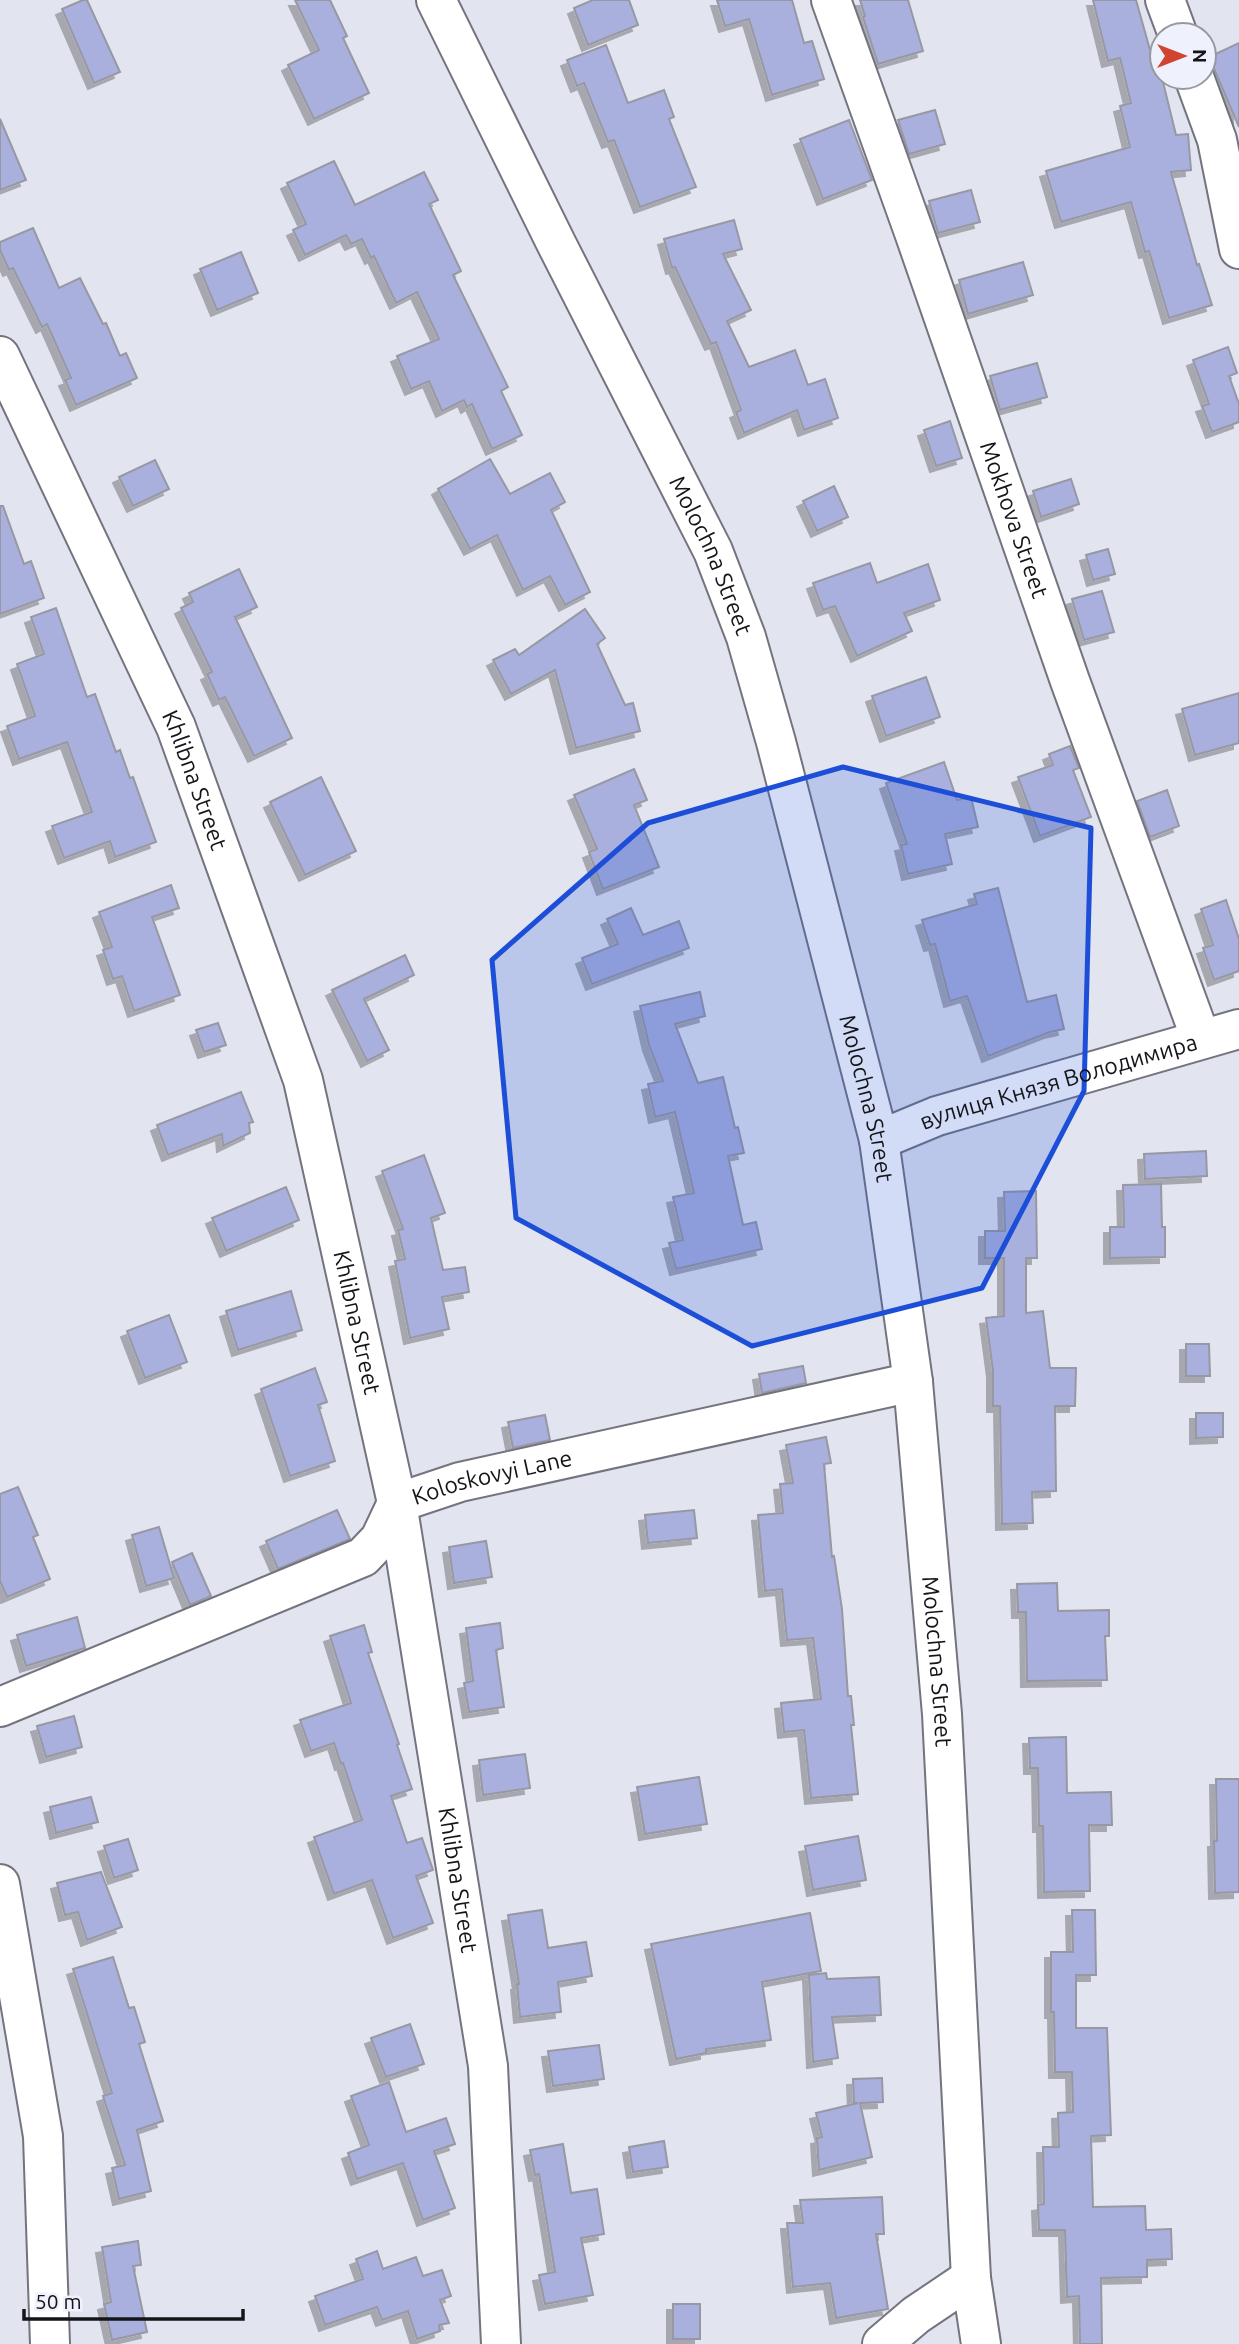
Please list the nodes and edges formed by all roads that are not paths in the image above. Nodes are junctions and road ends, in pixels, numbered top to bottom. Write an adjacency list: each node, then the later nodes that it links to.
1 (436, 0): 10 (street, Molochna Street)
2 (831, 0): 9 (street, Mokhova Street)
3 (1165, 0): 4 (street)
4 (1173, 21)
5 (1199, 91): 6 (street)
6 (1239, 249)
7 (0, 356): 12 (street, Khlibna Street)
8 (1239, 1029): 9 (street, вулиця Князя Володимира)
9 (1201, 1039): 10 (street, вулиця Князя Володимира)
10 (879, 1140): 11 (street, Molochna Street)
11 (913, 1382): 12 (street, Koloskovyi Lane); 15 (street, Molochna Street)
12 (397, 1503): 13 (street, Koloskovyi Lane); 17 (street, Khlibna Street)
13 (0, 1707)
14 (0, 1884): 16 (street)
15 (971, 2278): 18 (street); 19 (street, Molochna Street)
16 (50, 2344)
17 (501, 2344)
18 (882, 2344)
19 (981, 2344)

